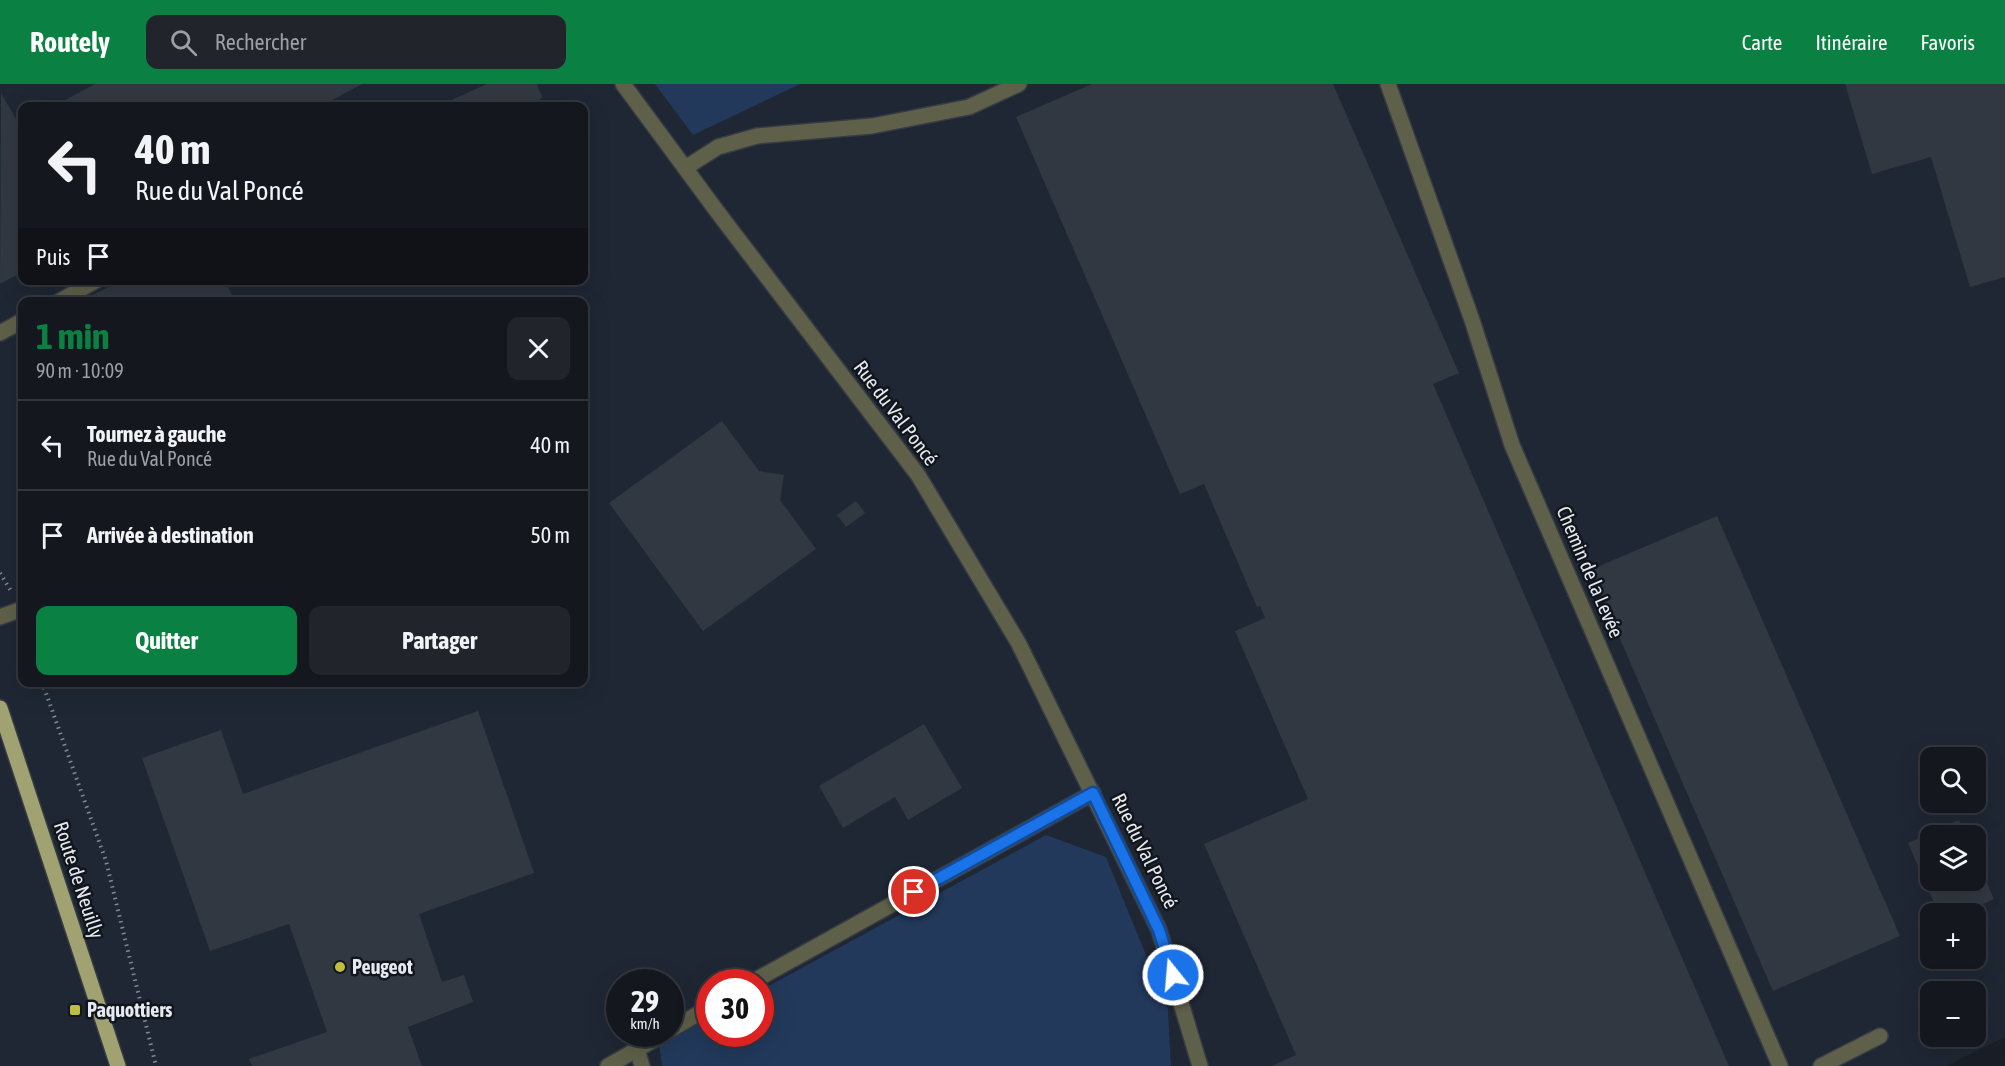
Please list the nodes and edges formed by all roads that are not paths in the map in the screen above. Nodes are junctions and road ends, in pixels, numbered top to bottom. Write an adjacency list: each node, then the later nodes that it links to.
1 (623, 84): 4 (street, Rue du Val Poncé)
2 (1019, 84): 4 (street)
3 (1388, 84): 21 (street, Chemin de la Levée)
4 (685, 168): 12 (street, Rue du Val Poncé)
5 (88, 285): 6 (street)
6 (67, 297)
7 (18, 323): 8 (street)
8 (0, 333)
9 (18, 610): 10 (street)
10 (0, 617)
11 (0, 708): 17 (main road, Route de Neuilly)
12 (1093, 793): 13 (street, Rue du Val Poncé); 20 (street, Rue du Val Poncé)
13 (774, 970)
14 (1880, 1036): 22 (street)
15 (641, 1047): 16 (street)
16 (638, 1049): 18 (street); 19 (street)
17 (118, 1066)
18 (608, 1066)
19 (642, 1066)
20 (1200, 1066)
21 (1780, 1066)
22 (1821, 1066)

